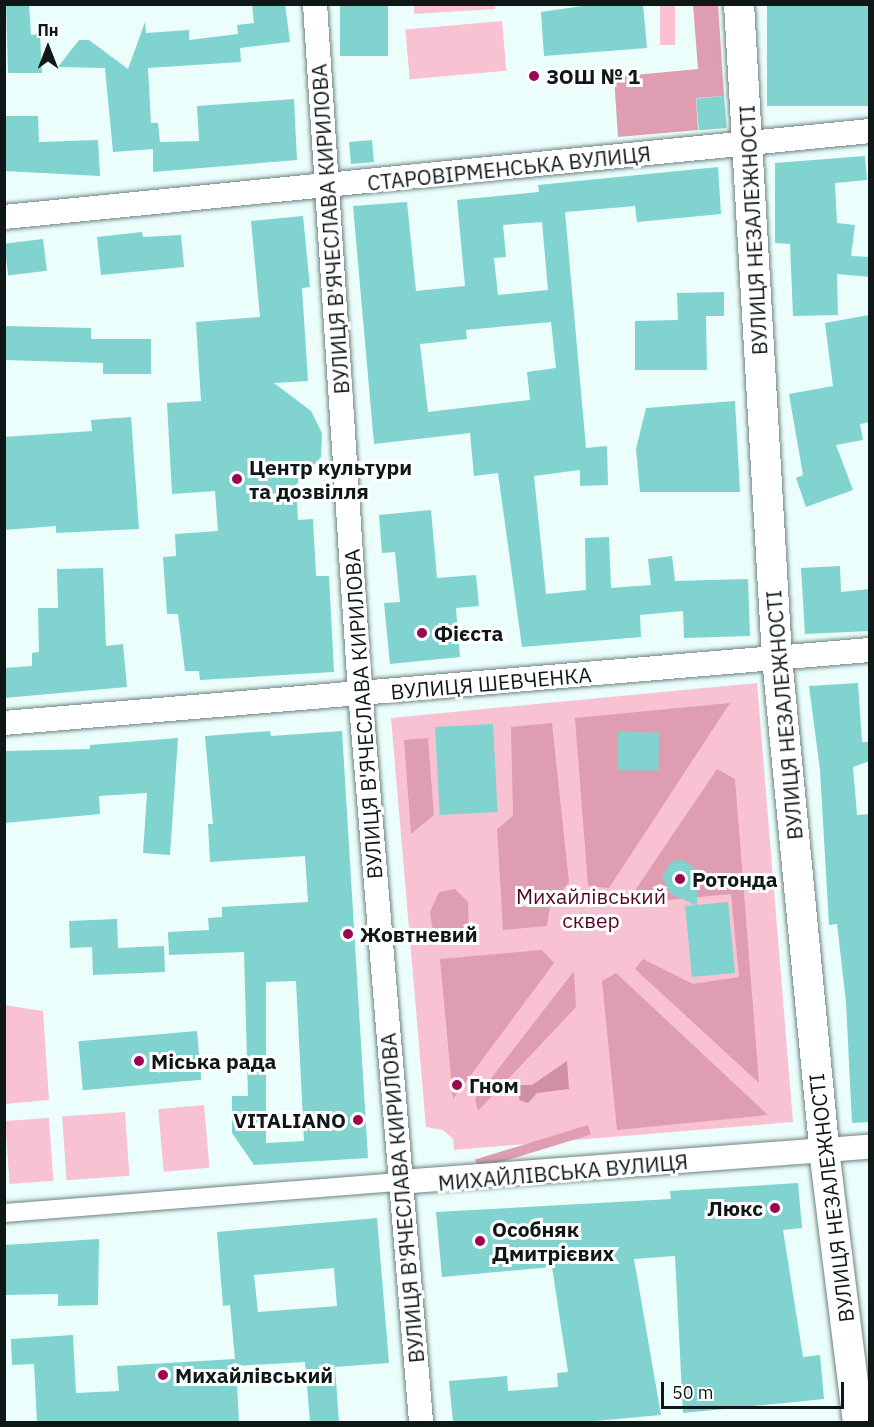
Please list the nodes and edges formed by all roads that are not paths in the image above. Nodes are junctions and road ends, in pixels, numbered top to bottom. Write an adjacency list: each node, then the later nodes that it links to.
1 (315, 4): 5 (street, ВУЛИЦЯ В'ЯЧЕСЛАВА КИРИЛОВА)
2 (739, 4): 4 (street, ВУЛИЦЯ НЕЗАЛЕЖНОСТІ)
3 (870, 131): 4 (street, СТАРОВІРМЕНСЬКА ВУЛИЦЯ)
4 (748, 143): 5 (street, СТАРОВІРМЕНСЬКА ВУЛИЦЯ); 8 (street, ВУЛИЦЯ НЕЗАЛЕЖНОСТІ)
5 (327, 183): 6 (street, СТАРОВІРМЕНСЬКА ВУЛИЦЯ); 9 (street, ВУЛИЦЯ В'ЯЧЕСЛАВА КИРИЛОВА)
6 (4, 217)
7 (870, 650): 8 (street, ВУЛИЦЯ ШЕВЧЕНКА)
8 (777, 658): 9 (street, ВУЛИЦЯ ШЕВЧЕНКА); 12 (street, ВУЛИЦЯ НЕЗАЛЕЖНОСТІ)
9 (360, 692): 10 (street, ВУЛИЦЯ ШЕВЧЕНКА); 13 (street, ВУЛИЦЯ В'ЯЧЕСЛАВА КИРИЛОВА)
10 (4, 723)
11 (870, 1147): 12 (street, МИХАЙЛІВСЬКА ВУЛИЦЯ)
12 (824, 1150): 13 (street, МИХАЙЛІВСЬКА ВУЛИЦЯ); 17 (street, ВУЛИЦЯ НЕЗАЛЕЖНОСТІ)
13 (400, 1182): 14 (street, МИХАЙЛІВСЬКА ВУЛИЦЯ); 16 (street, ВУЛИЦЯ В'ЯЧЕСЛАВА КИРИЛОВА)
14 (4, 1213)
15 (870, 1421): 17 (street)
16 (421, 1422)
17 (857, 1422)

